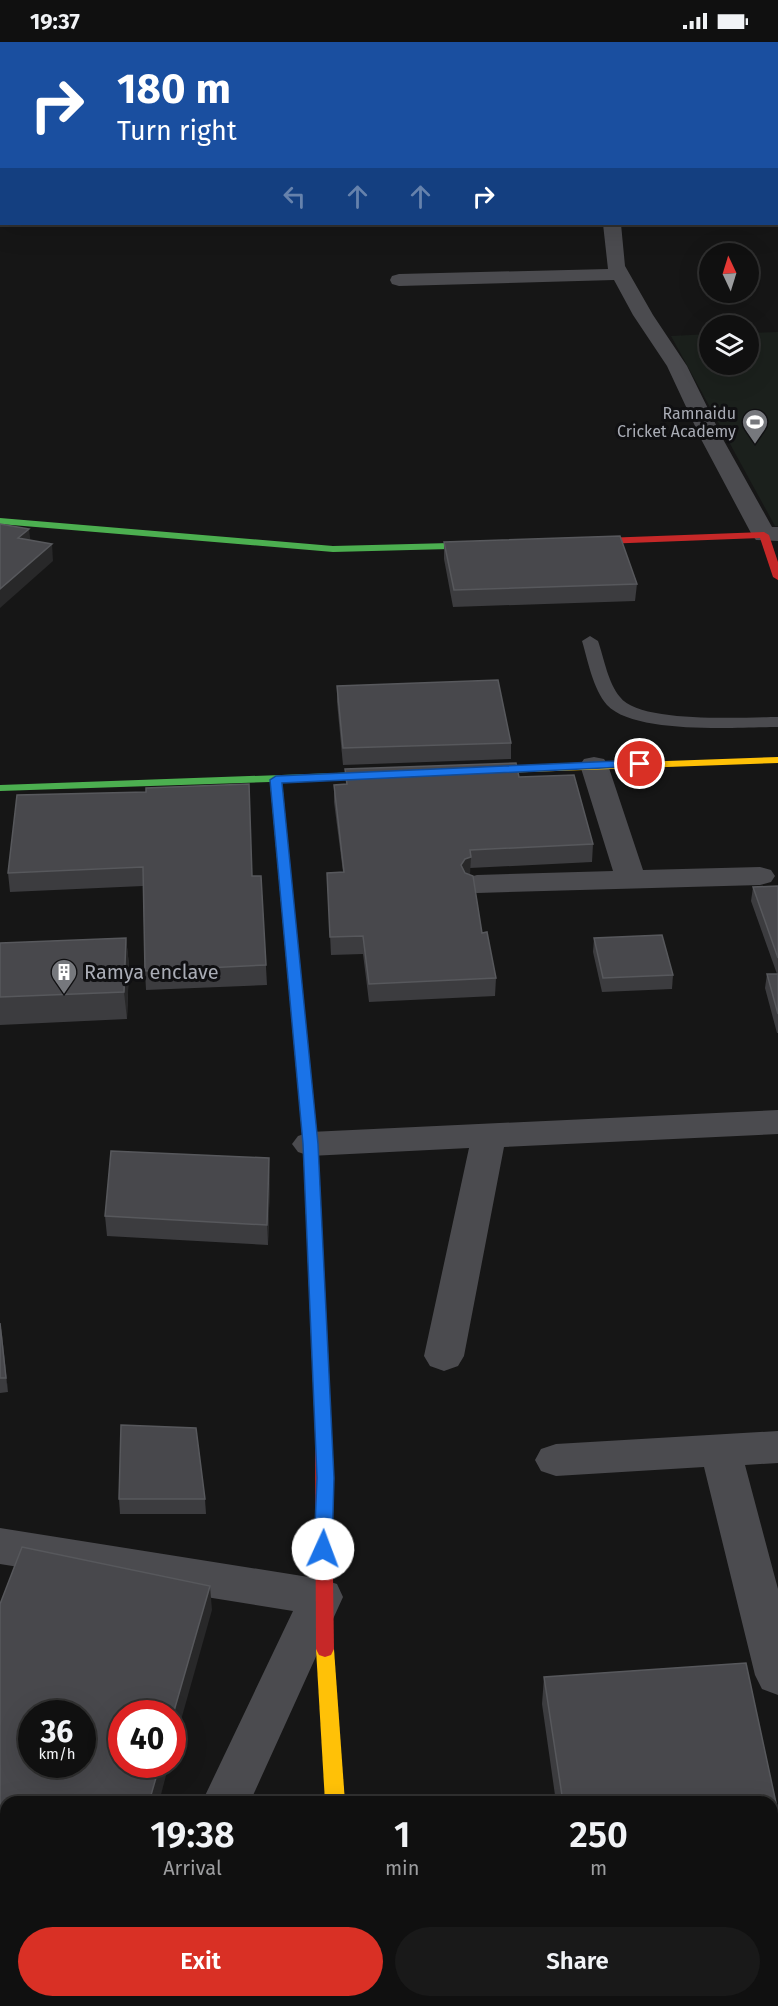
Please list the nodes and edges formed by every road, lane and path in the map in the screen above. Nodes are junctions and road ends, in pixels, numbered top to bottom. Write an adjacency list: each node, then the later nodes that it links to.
1 (612, 225): 2 (street)
2 (621, 274): 3 (street); 5 (street)
3 (399, 280)
4 (0, 521): 7 (street)
5 (771, 535): 6 (street); 8 (street)
6 (563, 542)
7 (505, 544)
8 (778, 577)
9 (590, 641): 10 (lane)
10 (778, 722)
11 (778, 760): 12 (street)
12 (594, 765): 13 (street); 18 (street)
13 (453, 771)
14 (405, 774): 15 (street)
15 (276, 780): 16 (street); 22 (street)
16 (0, 788)
17 (760, 876): 18 (street)
18 (631, 880): 19 (street)
19 (477, 884)
20 (778, 1122): 21 (street)
21 (489, 1136): 22 (street); 23 (street)
22 (310, 1144): 28 (street)
23 (444, 1356)
24 (778, 1447): 25 (street)
25 (721, 1451): 26 (street); 29 (street)
26 (556, 1460)
27 (0, 1546): 28 (street)
28 (321, 1597): 30 (street); 31 (street)
29 (778, 1675)
30 (229, 1796)
31 (335, 1796)

